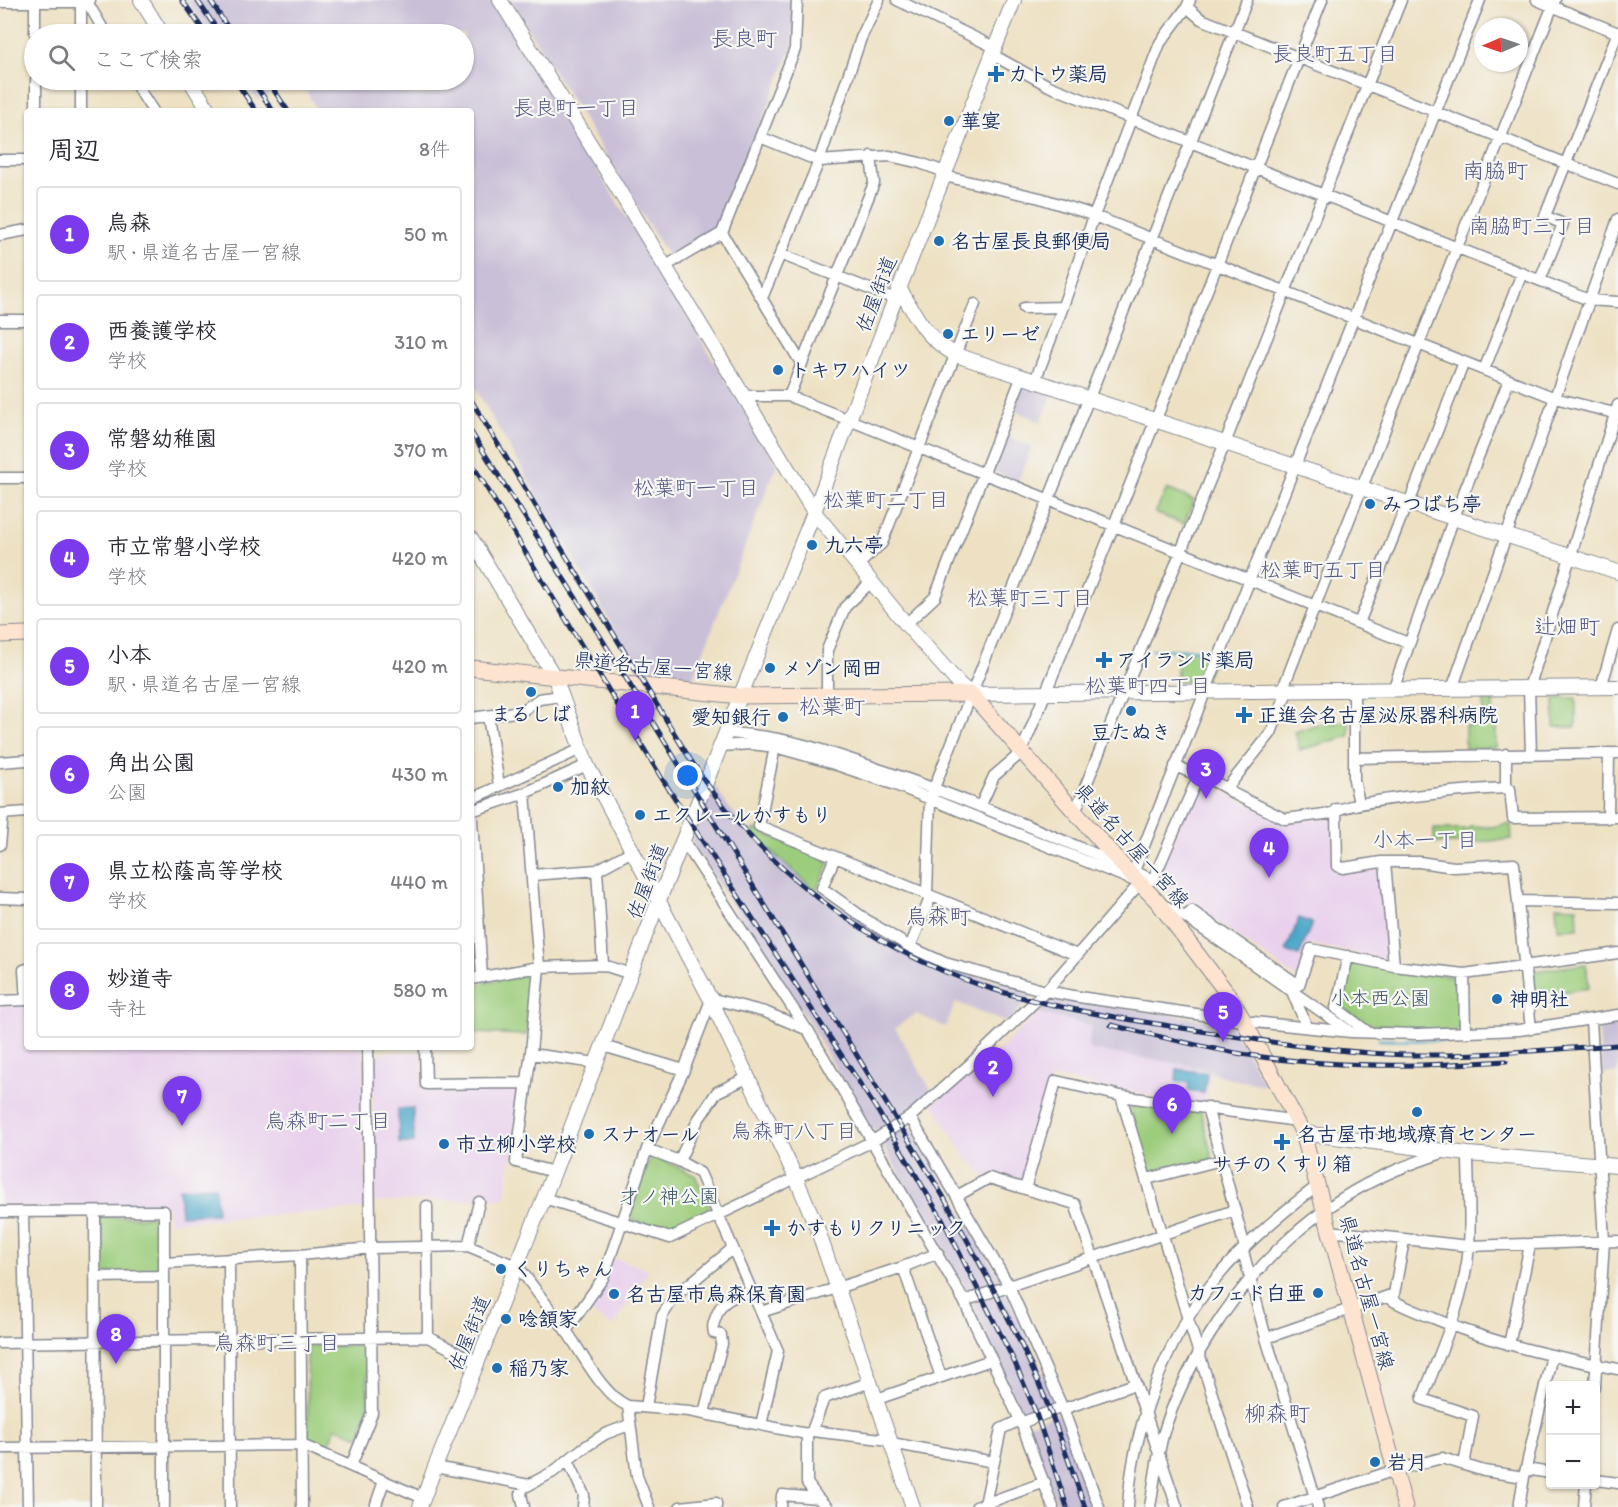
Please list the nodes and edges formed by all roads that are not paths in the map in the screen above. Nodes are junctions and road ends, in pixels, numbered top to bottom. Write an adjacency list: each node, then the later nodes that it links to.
1 (1, 0): 13 (street)
2 (141, 0): 20 (street)
3 (500, 0): 58 (street)
4 (796, 0): 36 (street)
5 (879, 0): 42 (street)
6 (897, 0): 23 (street)
7 (1014, 0): 23 (street, 佐屋街道)
8 (1247, 0): 21 (street)
9 (1322, 0): 24 (street)
10 (1401, 0): 25 (street)
11 (1480, 0): 34 (street)
12 (1538, 0): 15 (street)
13 (35, 1): 14 (street); 17 (street)
14 (86, 1): 18 (street); 19 (street)
15 (1554, 3): 22 (street); 37 (street)
16 (1188, 4): 21 (street); 35 (street)
17 (35, 24)
18 (83, 24)
19 (100, 24)
20 (156, 24)
21 (1234, 31): 24 (street); 38 (street)
22 (1618, 33): 43 (street)
23 (994, 51): 35 (street); 45 (street, 佐屋街道)
24 (1300, 57): 25 (street); 44 (street)
25 (1368, 85): 34 (street); 47 (street)
26 (36, 90): 30 (street)
27 (81, 90): 31 (street)
28 (139, 90): 32 (street)
29 (196, 90): 33 (street)
30 (36, 108)
31 (81, 108)
32 (151, 108)
33 (207, 108)
34 (1435, 112): 37 (street); 50 (street)
35 (1131, 119): 38 (street); 48 (street)
36 (760, 137): 42 (street); 52 (street)
37 (1501, 137): 43 (street); 55 (street)
38 (1191, 142): 44 (street); 54 (street)
39 (871, 156): 42 (street); 45 (street); 60 (street)
40 (0, 160): 41 (street)
41 (24, 160)
42 (819, 160): 56 (street)
43 (1566, 163): 46 (street); 61 (street)
44 (1256, 168): 47 (street); 57 (street)
45 (945, 174): 48 (street); 63 (street, 佐屋街道)
46 (1618, 184)
47 (1324, 195): 50 (street); 62 (street)
48 (1094, 216): 54 (street); 68 (street)
49 (1618, 219): 65 (street)
50 (1392, 222): 55 (street); 70 (street)
51 (24, 231): 53 (street)
52 (722, 233): 58 (street); 64 (street)
53 (0, 235)
54 (1152, 238): 57 (street); 82 (street)
55 (1457, 247): 59 (street); 73 (street)
56 (780, 254): 60 (street); 64 (street)
57 (1218, 264): 62 (street); 86 (street)
58 (664, 267): 80 (street)
59 (1522, 273): 61 (street); 77 (street)
60 (838, 275): 63 (street); 76 (street)
61 (1540, 280): 65 (street)
62 (1285, 291): 70 (street); 87 (street)
63 (897, 293): 74 (street); 85 (street, 佐屋街道)
64 (762, 298): 76 (street)
65 (1589, 300): 66 (street); 83 (street)
66 (1618, 302)
67 (975, 304): 74 (street)
68 (1063, 307): 69 (street); 78 (street)
69 (1024, 308)
70 (1353, 318): 73 (street); 89 (street)
71 (0, 320): 72 (street)
72 (24, 320)
73 (1419, 344): 75 (street); 93 (street)
74 (956, 354): 78 (street); 88 (street)
75 (1464, 362): 77 (street); 95 (street)
76 (801, 363): 81 (street)
77 (1484, 370): 79 (street)
78 (1028, 379): 82 (street); 90 (street)
79 (1509, 380): 83 (street); 97 (street)
80 (744, 396): 81 (street); 96 (street)
81 (789, 396): 85 (street)
82 (1089, 398): 86 (street); 94 (street)
83 (1555, 398): 84 (street); 99 (street)
84 (1617, 410): 102 (street)
85 (848, 420): 88 (street); 96 (street, 佐屋街道)
86 (1156, 420): 87 (street); 98 (street)
87 (1225, 443): 89 (street); 100 (street)
88 (918, 449): 90 (street); 103 (street)
89 (1294, 467): 93 (street); 105 (street)
90 (982, 474): 94 (street); 109 (street)
91 (0, 478): 92 (street)
92 (24, 478)
93 (1361, 488): 95 (street); 107 (street)
94 (1049, 499): 98 (street); 125 (street)
95 (1408, 503): 97 (street); 108 (street)
96 (814, 512): 103 (street); 129 (street, 佐屋街道)
97 (1454, 517): 99 (street); 113 (street)
98 (1114, 525): 100 (street); 126 (street)
99 (1506, 534): 102 (street); 119 (street)
100 (1180, 552): 105 (street); 123 (street)
101 (475, 553): 115 (street)
102 (1570, 556): 104 (street); 118 (street)
103 (857, 566): 106 (street)
104 (1618, 572)
105 (1250, 580): 107 (street); 124 (street)
106 (871, 582): 109 (street); 127 (street)
107 (1315, 606): 108 (street); 122 (street)
108 (1359, 623): 113 (street)
109 (906, 624): 125 (street)
110 (1618, 630): 116 (street)
111 (24, 634): 112 (main road)
112 (0, 635)
113 (1408, 643): 121 (street)
114 (474, 668): 115 (main road, 県道名古屋一宮線)
115 (555, 678): 128 (street); 129 (main road, 県道名古屋一宮線)
116 (1601, 687): 117 (street); 118 (street)
117 (1618, 687)
118 (1529, 688): 119 (street); 138 (street)
119 (1452, 689): 121 (street)
120 (1354, 690): 121 (street); 122 (street); 139 (street)
121 (1393, 690)
122 (1282, 691): 124 (street); 147 (street)
123 (1123, 692): 124 (street); 126 (street); 157 (street)
124 (1204, 692): 143 (street)
125 (971, 694): 126 (street); 127 (main road, 県道名古屋一宮線); 135 (main road, 県道名古屋一宮線); 146 (street)
126 (1046, 694): 135 (street)
127 (827, 695): 129 (main road, 県道名古屋一宮線)
128 (561, 696): 130 (street); 134 (street)
129 (740, 696): 132 (street, 佐屋街道)
130 (488, 716): 131 (street); 145 (street)
131 (474, 718)
132 (723, 739): 133 (street); 146 (street); 160 (street, 佐屋街道)
133 (775, 747): 150 (street); 163 (street)
134 (581, 749): 142 (street); 145 (street)
135 (1022, 753): 154 (street); 157 (main road, 県道名古屋一宮線)
136 (1613, 753): 138 (street); 159 (street)
137 (1506, 754): 138 (street); 139 (street); 148 (street)
138 (1532, 754)
139 (1354, 758): 151 (street)
140 (24, 760): 141 (street)
141 (0, 762)
142 (587, 765): 149 (street); 162 (street)
143 (1175, 766): 144 (street); 166 (street)
144 (1198, 777): 147 (street); 166 (street)
145 (499, 785): 152 (street)
146 (933, 788): 150 (street); 154 (street)
147 (1227, 788): 155 (street)
148 (1506, 788): 151 (street); 159 (street)
149 (525, 793): 153 (street); 167 (street)
150 (930, 799): 166 (street); 169 (street)
151 (1359, 803): 155 (street)
152 (474, 804)
153 (474, 805)
154 (980, 807): 166 (street)
155 (1336, 809): 164 (street)
156 (24, 812): 158 (street)
157 (1075, 812): 166 (main road, 県道名古屋一宮線)
158 (2, 814): 161 (street)
159 (1613, 817)
160 (683, 840): 172 (street, 佐屋街道); 198 (street)
161 (0, 845)
162 (634, 850): 165 (street); 172 (street)
163 (835, 857): 169 (street); 177 (street)
164 (1385, 862): 174 (street); 182 (street)
165 (597, 870): 167 (street); 181 (street)
166 (1132, 873): 173 (main road, 県道名古屋一宮線); 179 (street)
167 (532, 874): 183 (street)
168 (474, 892): 187 (street)
169 (929, 895): 177 (street); 179 (street)
170 (0, 898): 171 (street)
171 (24, 898)
172 (660, 900): 185 (street, 佐屋街道); 190 (street)
173 (1157, 901): 176 (street); 195 (main road, 県道名古屋一宮線)
174 (1518, 902): 175 (street); 184 (street)
175 (1618, 903)
176 (1185, 917): 180 (street); 189 (street)
177 (910, 947): 188 (street)
178 (1618, 953): 184 (street)
179 (1077, 955): 188 (street)
180 (1348, 956): 182 (street); 200 (street)
181 (603, 965): 183 (street); 185 (street)
182 (1394, 966): 186 (street)
183 (539, 967): 187 (street); 205 (street)
184 (1525, 967): 186 (street); 197 (street)
185 (631, 974): 202 (street, 佐屋街道)
186 (1464, 974): 201 (street)
187 (477, 978)
188 (1046, 991): 195 (street); 212 (street)
189 (1293, 994): 196 (street); 199 (street)
190 (710, 999): 198 (street); 207 (street); 208 (street)
191 (24, 1000): 192 (street)
192 (0, 1001)
193 (1618, 1015): 194 (street)
194 (1591, 1020): 197 (street); 220 (street)
195 (1244, 1021): 196 (street); 213 (main road, 県道名古屋一宮線)
196 (1307, 1027): 199 (street)
197 (1531, 1029): 201 (street)
198 (808, 1030): 214 (street)
199 (1351, 1032): 200 (street)
200 (1368, 1032): 201 (street)
201 (1466, 1034)
202 (603, 1046): 206 (street, 佐屋街道); 207 (street)
203 (368, 1050): 247 (street)
204 (425, 1050): 209 (street)
205 (531, 1054): 206 (street); 209 (street)
206 (596, 1063): 222 (street, 佐屋街道)
207 (684, 1071): 215 (street)
208 (747, 1078): 219 (street); 223 (street)
209 (527, 1083): 222 (street)
210 (1122, 1096): 211 (street); 224 (street); 226 (street)
211 (1207, 1107): 213 (street); 218 (street)
212 (910, 1117): 214 (street); 227 (street)
213 (1300, 1127): 216 (street); 225 (main road, 県道名古屋一宮線)
214 (873, 1142): 223 (street); 250 (street)
215 (647, 1149): 219 (street); 237 (street)
216 (1447, 1151): 217 (street); 232 (street)
217 (1468, 1154): 220 (street); 246 (street)
218 (1221, 1160): 224 (street); 231 (street)
219 (679, 1161): 236 (street)
220 (1599, 1165): 221 (street); 241 (street)
221 (1618, 1166)
222 (554, 1172): 228 (street, 佐屋街道)
223 (796, 1178): 236 (street); 261 (street)
224 (1147, 1179): 239 (street)
225 (1316, 1187): 232 (main road, 県道名古屋一宮線); 249 (street)
226 (1025, 1189): 227 (street); 252 (street)
227 (957, 1196): 260 (street)
228 (544, 1198): 237 (street); 255 (street, 佐屋街道)
229 (479, 1202): 243 (street)
230 (427, 1206): 245 (street)
231 (1235, 1210): 239 (street); 249 (street)
232 (1323, 1211): 238 (main road, 県道名古屋一宮線); 259 (street)
233 (0, 1212): 234 (street)
234 (23, 1212): 235 (street); 278 (street)
235 (95, 1212): 254 (street); 258 (street)
236 (719, 1215): 237 (street); 248 (street)
237 (621, 1224): 269 (street)
238 (1329, 1231): 240 (street); 265 (main road, 県道名古屋一宮線)
239 (1163, 1234): 252 (street); 267 (street)
240 (1404, 1239): 246 (street); 263 (street)
241 (1604, 1241): 242 (street); 244 (street); 284 (street)
242 (1618, 1241)
243 (468, 1245): 245 (street); 255 (street)
244 (1530, 1245): 246 (street); 279 (street)
245 (428, 1246): 247 (street); 270 (street)
246 (1468, 1246): 268 (street)
247 (371, 1248): 251 (street); 271 (street)
248 (733, 1248): 262 (street); 292 (street)
249 (1244, 1250): 259 (street); 267 (street)
250 (938, 1253): 256 (street); 264 (street)
251 (300, 1255): 253 (street); 273 (street)
252 (1093, 1258): 260 (street); 289 (street)
253 (229, 1259): 254 (street); 274 (street)
254 (164, 1263): 257 (street)
255 (516, 1265): 269 (street); 283 (street, 佐屋街道)
256 (903, 1267): 261 (street); 286 (street)
257 (164, 1276): 258 (street); 275 (street)
258 (95, 1277): 276 (street)
259 (1250, 1279): 272 (street); 280 (street)
260 (1009, 1286): 264 (street); 293 (street)
261 (838, 1288): 266 (street); 288 (street)
262 (752, 1291): 266 (street); 294 (street)
263 (1387, 1297): 265 (street); 268 (street)
264 (964, 1301): 282 (street)
265 (1350, 1309): 272 (street); 313 (main road, 県道名古屋一宮線)
266 (761, 1312): 298 (street)
267 (1188, 1319): 280 (street); 295 (street)
268 (1450, 1325): 279 (street); 310 (street)
269 (566, 1331): 291 (street)
270 (428, 1337): 271 (street); 283 (street)
271 (370, 1338): 273 (street); 311 (street)
272 (1266, 1338): 324 (street)
273 (300, 1339): 274 (street); 302 (street)
274 (230, 1340): 275 (street); 301 (street)
275 (164, 1341): 276 (street); 303 (street)
276 (95, 1342): 278 (street); 306 (street)
277 (0, 1343): 278 (street)
278 (25, 1343): 305 (street)
279 (1509, 1345): 281 (street)
280 (1199, 1353): 307 (street); 345 (street)
281 (1552, 1355): 284 (street); 314 (street)
282 (991, 1360): 286 (street); 296 (street)
283 (478, 1362): 312 (street, 佐屋街道)
284 (1596, 1365): 285 (street); 287 (street)
285 (1618, 1369)
286 (941, 1377): 290 (street)
287 (1595, 1381)
288 (871, 1382): 290 (street); 299 (street)
289 (1135, 1384): 293 (street); 295 (street)
290 (877, 1399): 300 (street)
291 (628, 1406): 292 (street); 297 (street)
292 (646, 1407): 294 (street)
293 (1063, 1408): 296 (street); 341 (street)
294 (704, 1413): 298 (street)
295 (1146, 1416): 307 (street); 342 (street)
296 (1021, 1421): 309 (street); 318 (street)
297 (629, 1425): 308 (street); 334 (street)
298 (761, 1425): 299 (street)
299 (810, 1433): 300 (street); 322 (street)
300 (891, 1441): 309 (street); 339 (street)
301 (230, 1446): 302 (street); 303 (street); 329 (street)
302 (302, 1446): 311 (street); 330 (street)
303 (164, 1447): 306 (street); 328 (street)
304 (0, 1448): 305 (street)
305 (27, 1448): 306 (street); 326 (street)
306 (96, 1448): 327 (street)
307 (1160, 1456): 343 (street); 344 (street)
308 (568, 1460): 320 (street); 333 (street)
309 (994, 1462): 325 (street)
310 (1464, 1465): 313 (street); 314 (street)
311 (351, 1466): 316 (street)
312 (435, 1467): 320 (street); 323 (street, 佐屋街道)
313 (1395, 1470): 324 (street); 347 (main road, 県道名古屋一宮線)
314 (1525, 1473): 315 (street); 348 (street)
315 (1546, 1473)
316 (384, 1481): 323 (street); 331 (street)
317 (1600, 1481): 319 (street)
318 (1045, 1482): 325 (street); 340 (street)
319 (1618, 1483)
320 (529, 1485): 332 (street)
321 (1586, 1489): 349 (street)
322 (818, 1498): 337 (street); 338 (street)
323 (421, 1502)
324 (1316, 1502): 346 (street)
325 (983, 1506)
326 (28, 1507)
327 (96, 1507)
328 (164, 1507)
329 (230, 1507)
330 (302, 1507)
331 (375, 1507)
332 (524, 1507)
333 (583, 1507)
334 (649, 1507)
335 (680, 1507): 336 (street)
336 (716, 1507)
337 (781, 1507)
338 (827, 1507)
339 (913, 1507)
340 (1053, 1507)
341 (1099, 1507)
342 (1128, 1507)
343 (1150, 1507)
344 (1177, 1507)
345 (1248, 1507)
346 (1284, 1507)
347 (1405, 1507)
348 (1519, 1507)
349 (1584, 1507)

